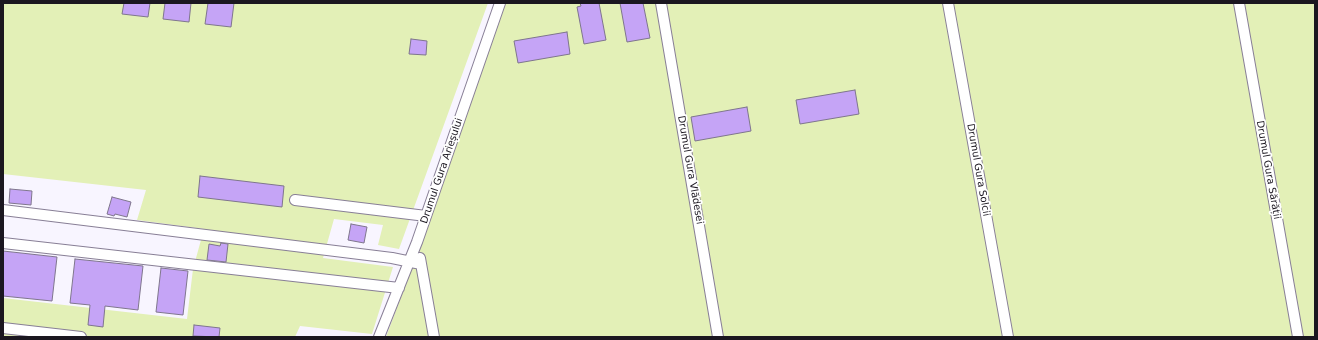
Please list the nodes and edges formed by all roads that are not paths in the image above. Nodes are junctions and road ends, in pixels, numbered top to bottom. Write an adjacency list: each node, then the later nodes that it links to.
1 (500, 3): 7 (street, Drumul Gura Arieșului)
2 (661, 3): 17 (street, Drumul Gura Vlădesei)
3 (948, 3): 18 (street, Drumul Gura Solcii)
4 (1239, 3): 19 (street, Drumul Gura Sărății)
5 (295, 200): 7 (street)
6 (3, 210): 10 (street)
7 (426, 216): 8 (street, Drumul Gura Arieșului)
8 (417, 242): 10 (street, Drumul Gura Arieșului); 11 (street)
9 (3, 243): 12 (street)
10 (409, 260): 11 (street); 12 (street, Drumul Gura Arieșului)
11 (420, 264): 16 (street)
12 (399, 288): 15 (street, Drumul Gura Arieșului)
13 (3, 328): 14 (street)
14 (80, 337)
15 (379, 337)
16 (434, 337)
17 (718, 337)
18 (1008, 337)
19 (1298, 337)

